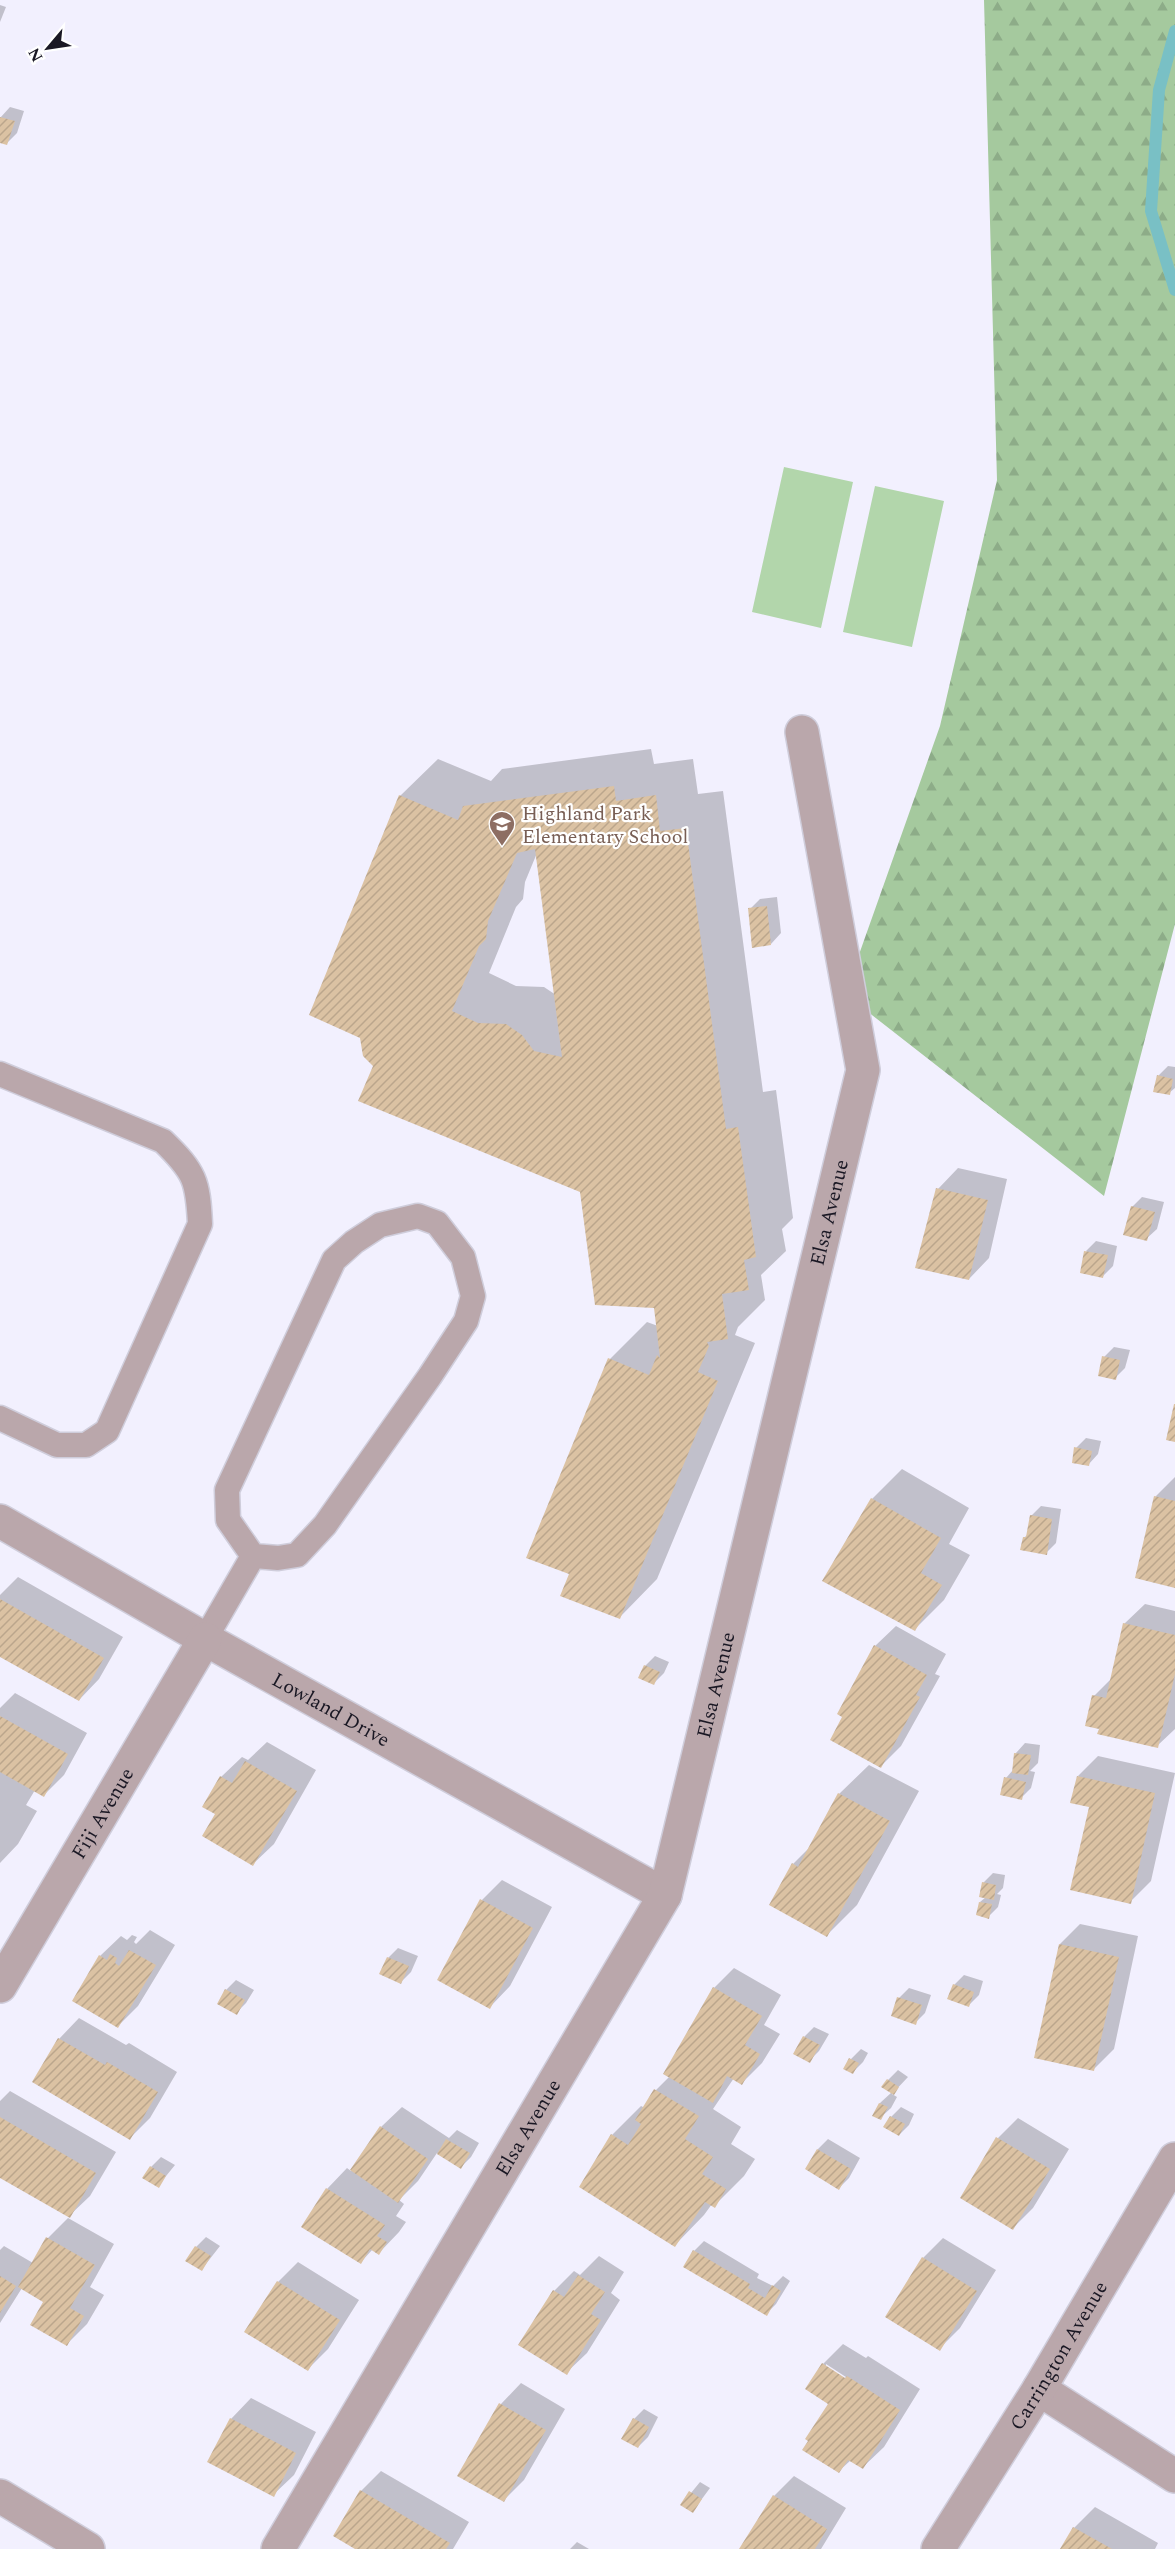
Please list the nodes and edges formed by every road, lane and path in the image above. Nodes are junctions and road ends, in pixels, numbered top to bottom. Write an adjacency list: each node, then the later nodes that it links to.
1 (802, 732): 7 (street, Elsa Avenue)
2 (0, 1074): 3 (lane)
3 (0, 1418)
4 (0, 1521): 6 (street, Lowland Drive)
5 (253, 1556): 5 (lane); 6 (lane)
6 (205, 1639): 7 (street, Lowland Drive); 8 (street, Fiji Avenue)
7 (665, 1895): 14 (street, Elsa Avenue)
8 (0, 1986)
9 (1175, 2159): 10 (street, Carrington Avenue)
10 (1039, 2389): 11 (street); 15 (street, Carrington Avenue)
11 (1175, 2476)
12 (0, 2496): 13 (street)
13 (88, 2549)
14 (278, 2549)
15 (938, 2549)

